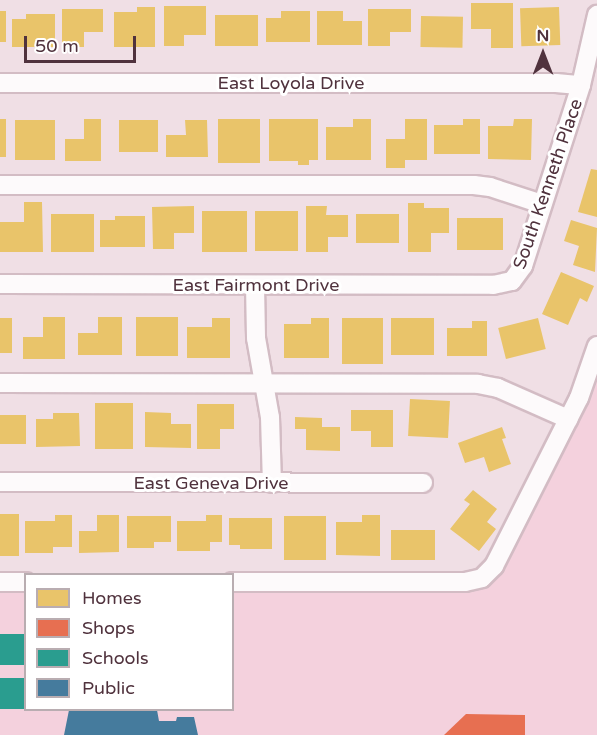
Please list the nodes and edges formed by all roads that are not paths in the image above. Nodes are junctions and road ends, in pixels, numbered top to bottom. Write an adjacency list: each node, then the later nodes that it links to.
1 (597, 15): 3 (street, South Kenneth Place)
2 (0, 83): 3 (street, East Loyola Drive)
3 (581, 85): 5 (street, South Kenneth Place)
4 (0, 185): 5 (street)
5 (542, 204): 6 (street, South Kenneth Place)
6 (512, 281): 8 (street, East Fairmont Drive)
7 (0, 284): 8 (street, East Fairmont Drive)
8 (255, 285): 11 (street)
9 (597, 346): 12 (street)
10 (0, 383): 11 (street)
11 (263, 383): 12 (street); 14 (street)
12 (568, 419): 18 (street)
13 (0, 482): 14 (street, East Geneva Drive)
14 (272, 483): 15 (street, East Geneva Drive)
15 (423, 483)
16 (0, 582): 17 (street)
17 (24, 582)
18 (234, 582)

